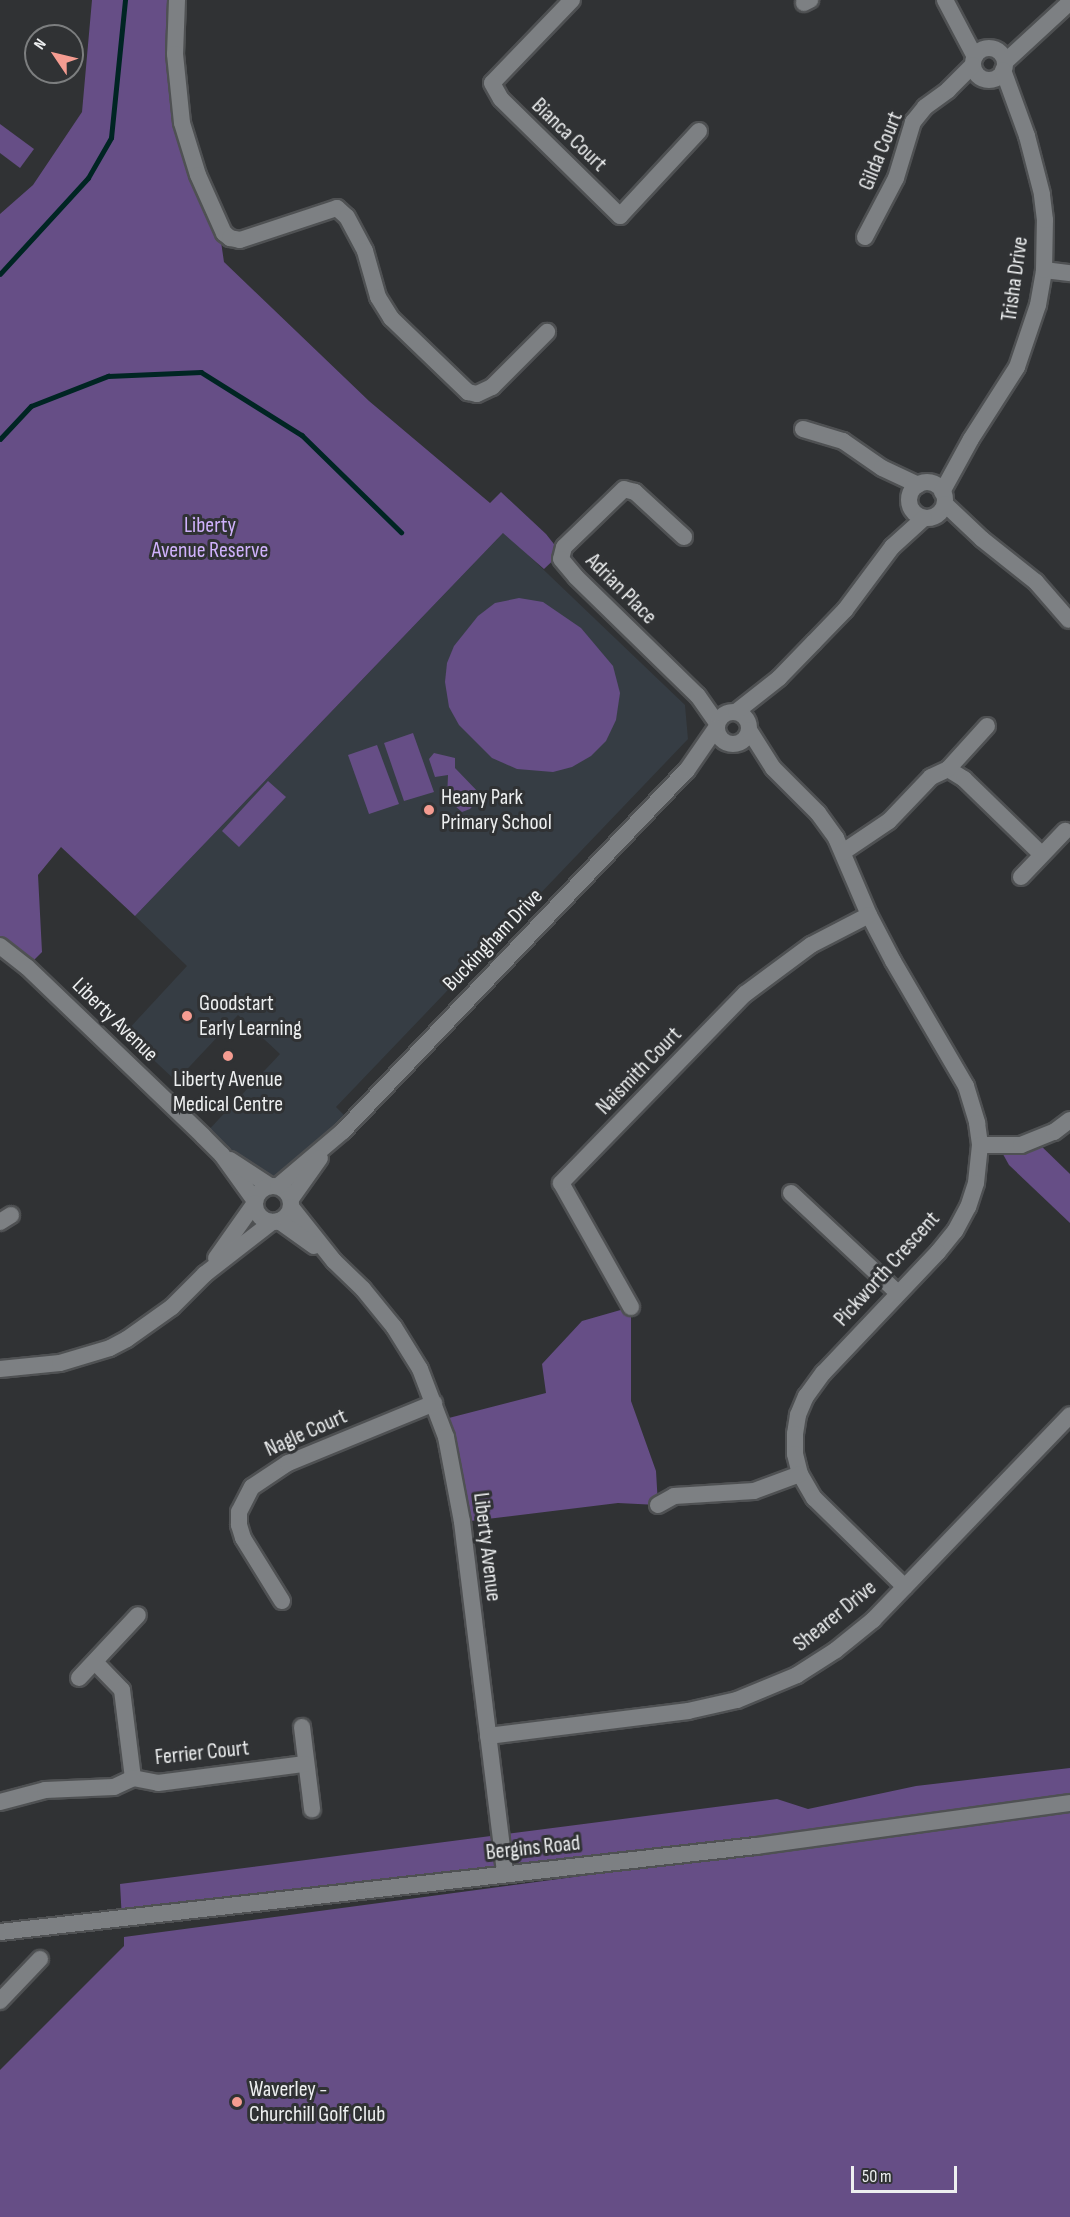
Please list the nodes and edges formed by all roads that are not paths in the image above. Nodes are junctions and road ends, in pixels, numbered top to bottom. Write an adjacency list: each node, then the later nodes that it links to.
1 (177, 0): 13 (street)
2 (573, 0): 9 (street, Bianca Court)
3 (945, 0): 6 (street, Trisha Drive)
4 (1070, 2): 5 (street)
5 (1049, 22): 6 (street); 7 (street)
6 (983, 63): 7 (street); 7 (street); 8 (street, Trisha Drive); 10 (street, Gilda Court)
7 (1004, 66): 8 (street, Trisha Drive)
8 (1019, 114): 11 (street, Trisha Drive)
9 (699, 131)
10 (865, 237)
11 (1044, 270): 12 (street); 15 (street, Trisha Drive)
12 (1070, 273)
13 (547, 332)
14 (804, 429): 15 (street)
15 (927, 501): 17 (street); 18 (street, Trisha Drive)
16 (684, 537): 19 (street, Adrian Place)
17 (1070, 618)
18 (779, 678): 19 (street, Trisha Drive); 21 (street, Trisha Drive)
19 (724, 719): 21 (street); 22 (street); 24 (street, Buckingham Drive)
20 (987, 726): 25 (street)
21 (749, 728): 22 (street); 23 (street, Pickworth Crescent)
22 (733, 744): 23 (street, Pickworth Crescent); 24 (street, Buckingham Drive)
23 (773, 768): 27 (street, Pickworth Crescent)
24 (687, 770): 33 (street, Buckingham Drive)
25 (948, 770): 27 (street); 28 (street)
26 (1065, 831): 28 (street)
27 (843, 852): 30 (street, Pickworth Crescent)
28 (1041, 854): 29 (street)
29 (1020, 877)
30 (869, 915): 34 (street, Pickworth Crescent); 44 (street, Naismith Court)
31 (0, 946): 35 (street, Liberty Avenue)
32 (1070, 1120): 34 (street)
33 (333, 1140): 36 (street, Buckingham Drive); 39 (street, Buckingham Drive)
34 (980, 1145): 43 (street, Pickworth Crescent)
35 (222, 1155): 36 (street, Liberty Avenue); 38 (street, Liberty Avenue)
36 (274, 1186): 38 (street); 39 (street)
37 (791, 1193): 43 (street)
38 (255, 1202): 40 (street); 42 (street)
39 (291, 1203): 40 (street); 41 (street, Liberty Avenue)
40 (275, 1222): 41 (street, Liberty Avenue); 42 (street)
41 (334, 1261): 46 (street, Liberty Avenue)
42 (205, 1274): 45 (street)
43 (898, 1293): 48 (street, Pickworth Crescent)
44 (631, 1307)
45 (0, 1369)
46 (434, 1403): 51 (street, Nagle Court); 56 (street, Liberty Avenue)
47 (1070, 1415): 50 (street, Shearer Drive)
48 (800, 1474): 49 (street); 50 (street, Pickworth Crescent)
49 (658, 1505)
50 (904, 1587): 56 (street, Shearer Drive)
51 (282, 1601)
52 (138, 1615): 53 (street)
53 (95, 1662): 54 (street); 58 (street)
54 (79, 1678)
55 (302, 1727): 57 (street)
56 (488, 1736): 62 (street, Liberty Avenue)
57 (305, 1764): 58 (street, Ferrier Court); 61 (street)
58 (133, 1778): 59 (street, Ferrier Court)
59 (0, 1802)
60 (1070, 1803): 62 (street, Bergins Road)
61 (312, 1809)
62 (505, 1873): 63 (street, Bergins Road)
63 (0, 1932)
64 (40, 1959): 65 (street)
65 (0, 2001)

